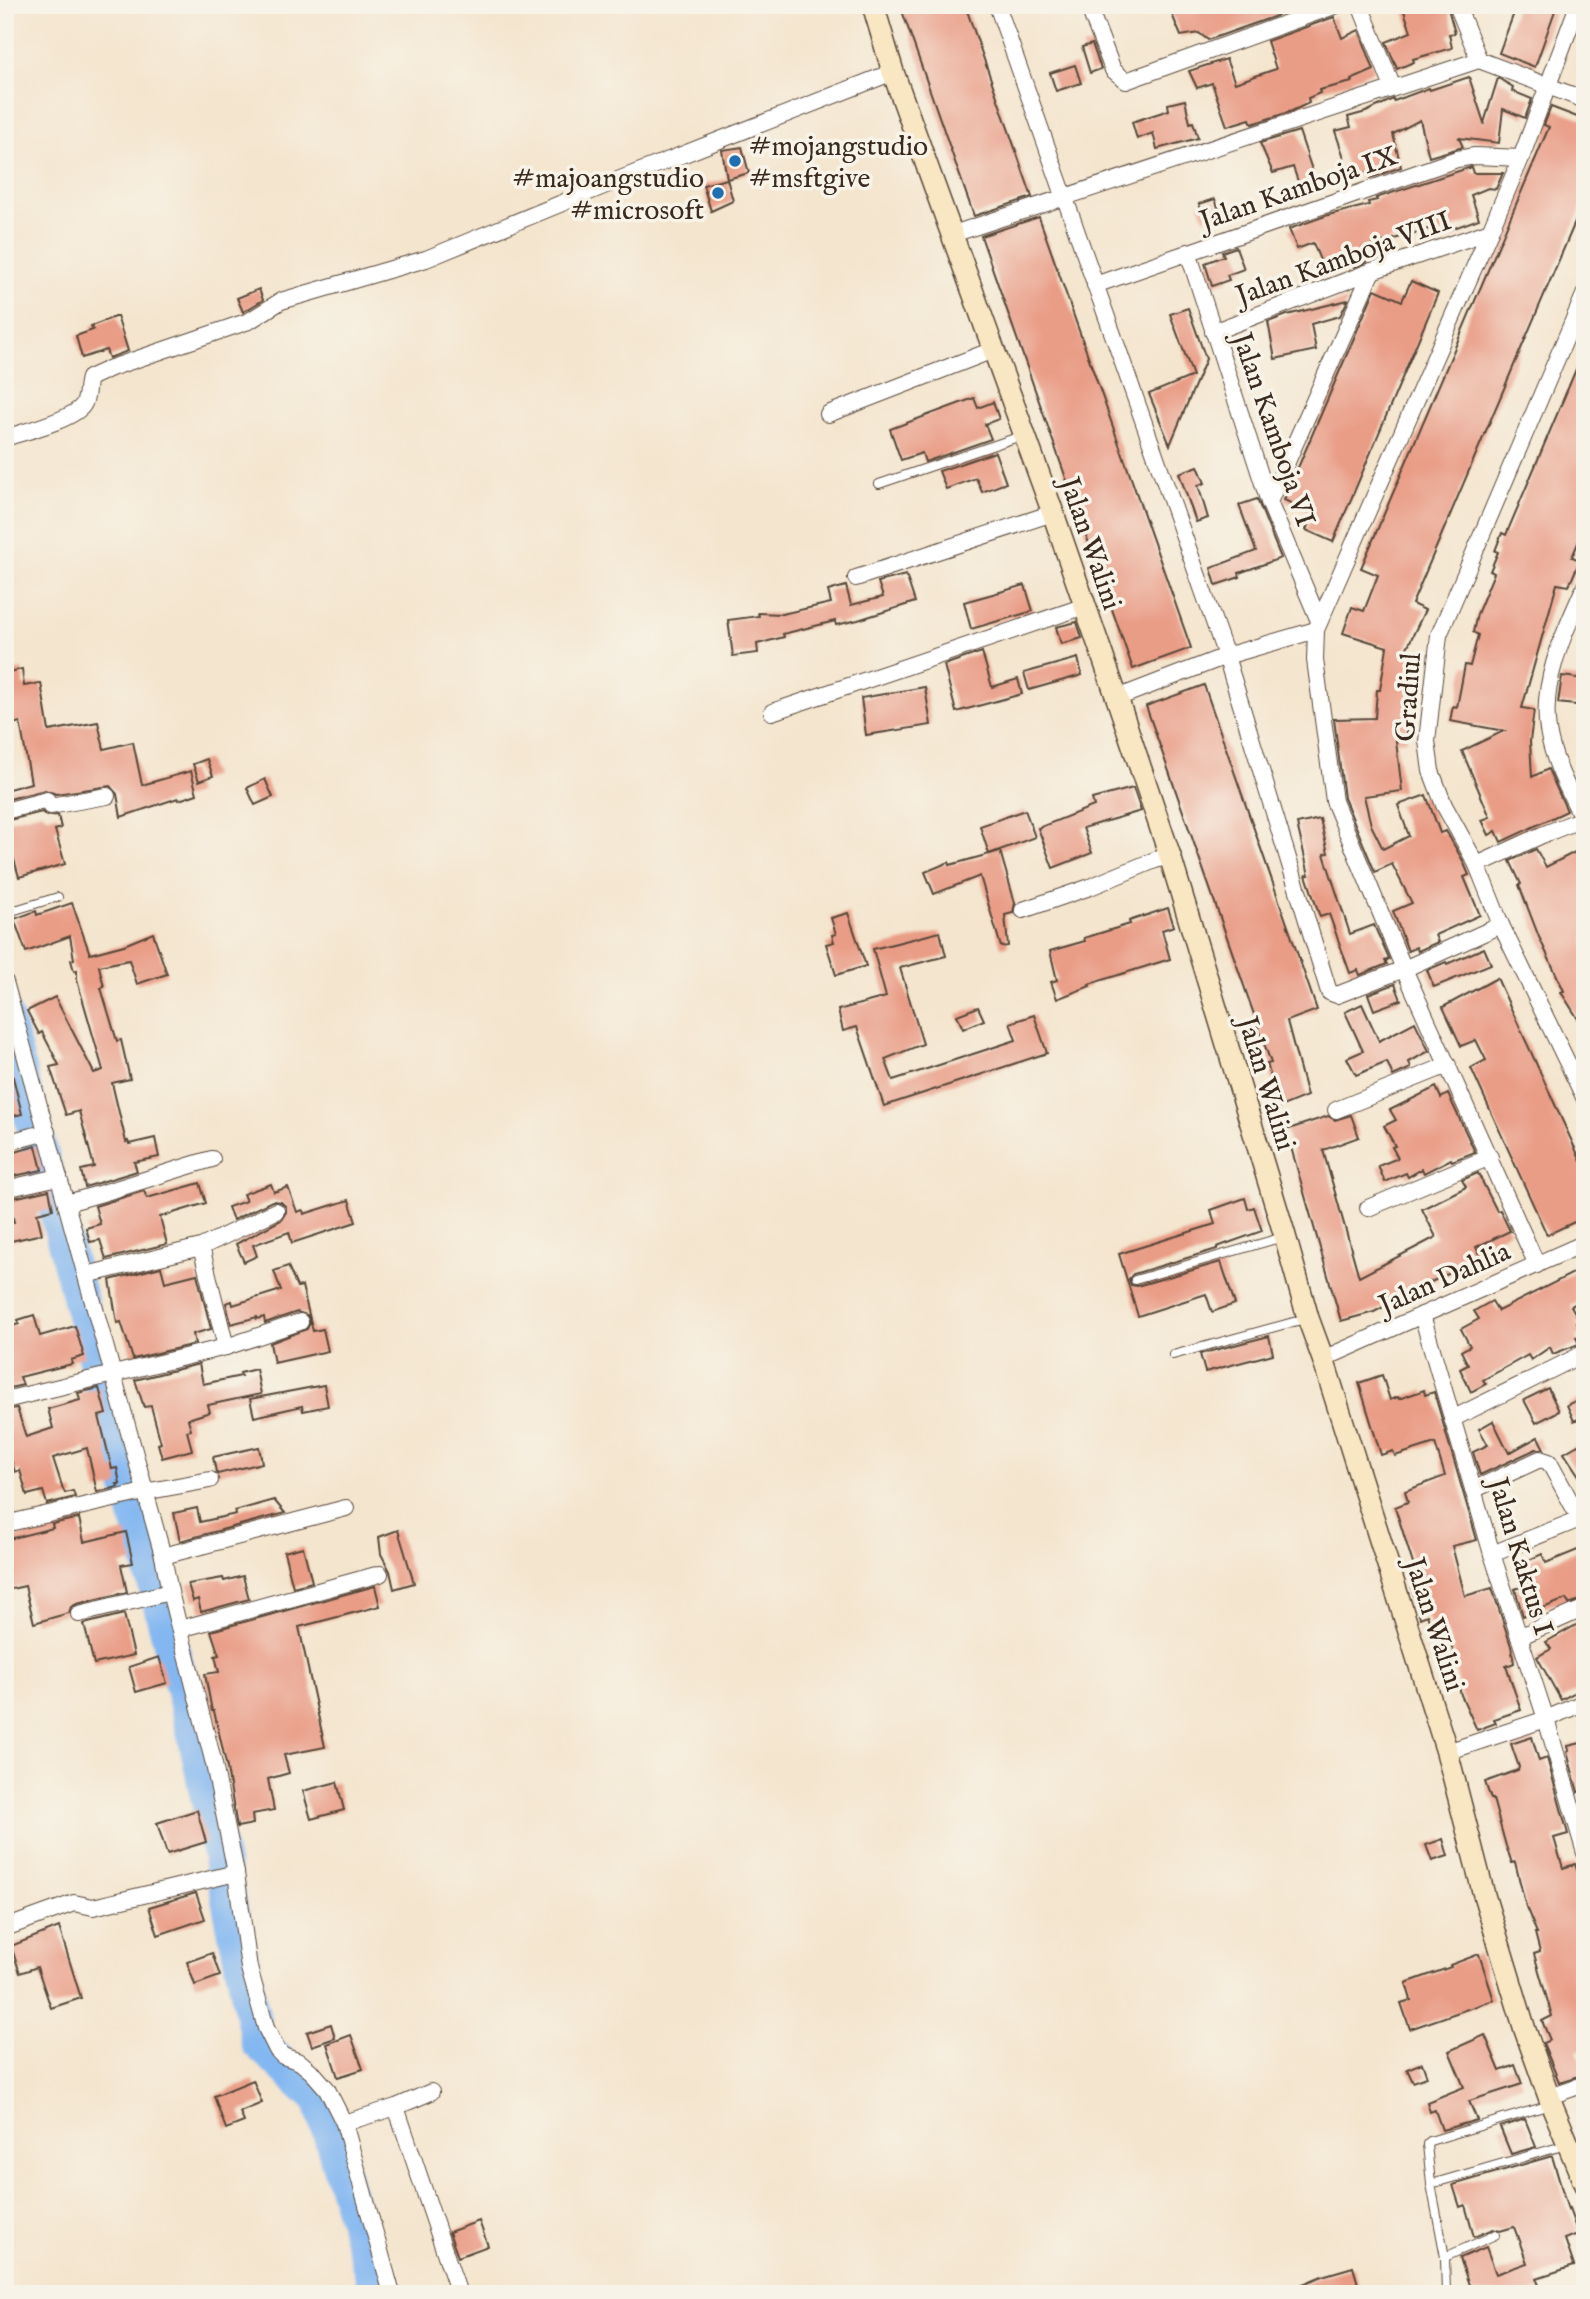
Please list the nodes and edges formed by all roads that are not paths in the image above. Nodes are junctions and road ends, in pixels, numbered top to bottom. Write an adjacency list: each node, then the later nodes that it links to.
1 (873, 5): 9 (street, Jalan Walini)
2 (997, 5): 14 (street)
3 (1088, 5): 4 (street)
4 (1337, 5)
5 (1360, 5): 11 (street)
6 (1457, 5): 8 (street)
7 (1578, 5): 10 (street)
8 (1479, 60): 10 (street); 11 (street)
9 (893, 72): 16 (street, Jalan Walini); 25 (street)
10 (1547, 85): 12 (street); 13 (street)
11 (1392, 88): 14 (street)
12 (1585, 100)
13 (1521, 158): 15 (street); 17 (street, Jalan Kamboja IX)
14 (1066, 197): 16 (street); 19 (street)
15 (1490, 231): 18 (street, Jalan Kamboja VIII); 32 (street)
16 (950, 235): 22 (street, Jalan Walini)
17 (1188, 252): 19 (street, Jalan Kamboja IX); 21 (street, Jalan Kamboja VI)
18 (1372, 271): 21 (street, Jalan Kamboja VIII); 27 (street)
19 (1095, 285): 33 (street)
20 (1585, 293): 40 (street, Gradiul)
21 (1213, 332): 27 (street, Jalan Kamboja VI)
22 (993, 350): 23 (street); 24 (street, Jalan Walini)
23 (828, 414)
24 (1024, 435): 26 (lane); 28 (street, Jalan Walini)
25 (5, 438)
26 (879, 484)
27 (1269, 502): 32 (street, Jalan Kamboja VI)
28 (1053, 513): 29 (street); 31 (street, Jalan Walini)
29 (856, 578)
30 (1584, 591): 38 (street)
31 (1085, 606): 34 (street, Jalan Walini); 35 (street)
32 (1317, 625): 33 (street); 45 (street)
33 (1226, 656): 34 (street); 45 (street)
34 (1117, 698): 39 (street, Jalan Walini)
35 (772, 712)
36 (107, 796): 37 (street)
37 (5, 811)
38 (1584, 821): 40 (street)
39 (1170, 856): 42 (street); 59 (street, Jalan Walini)
40 (1477, 865): 44 (street, Gradiul)
41 (58, 897): 43 (lane)
42 (1023, 911)
43 (5, 913)
44 (1501, 925): 45 (street); 48 (street, Gradiul)
45 (1404, 969): 47 (street)
46 (6, 984): 50 (street)
47 (1448, 1065): 49 (street); 52 (street)
48 (1585, 1099)
49 (1336, 1110)
50 (39, 1134): 51 (street); 54 (street)
51 (5, 1143)
52 (1490, 1157): 57 (street); 62 (street)
53 (212, 1159): 56 (street)
54 (51, 1178): 55 (street); 56 (street)
55 (5, 1189)
56 (66, 1203): 63 (street)
57 (1368, 1208)
58 (276, 1211): 61 (street)
59 (1286, 1236): 64 (lane); 66 (street, Jalan Walini)
60 (1585, 1242): 62 (street, Jalan Dahlia)
61 (201, 1247): 63 (street); 68 (street)
62 (1537, 1265): 65 (street, Jalan Dahlia)
63 (86, 1275): 72 (street)
64 (1135, 1280)
65 (1422, 1315): 71 (street, Jalan Dahlia); 74 (street, Jalan Kaktus I)
66 (1308, 1318): 70 (lane); 71 (street, Jalan Walini)
67 (300, 1322): 68 (street)
68 (226, 1347): 72 (street)
69 (1584, 1353): 74 (street)
70 (1173, 1355)
71 (1323, 1359): 91 (street, Jalan Walini)
72 (106, 1376): 73 (street); 77 (street)
73 (5, 1400)
74 (1452, 1419): 76 (street, Jalan Kaktus I)
75 (210, 1480): 77 (street)
76 (1474, 1490): 79 (street); 81 (street, Jalan Kaktus I)
77 (135, 1494): 80 (street); 82 (street)
78 (346, 1508): 82 (street)
79 (1583, 1518): 81 (street)
80 (5, 1524)
81 (1492, 1554): 88 (street, Jalan Kaktus I)
82 (163, 1556): 84 (street)
83 (380, 1574): 87 (street)
84 (162, 1594): 86 (street); 87 (street)
85 (1585, 1608): 88 (street)
86 (79, 1614)
87 (180, 1629): 93 (street)
88 (1519, 1637): 90 (street, Jalan Kaktus I)
89 (1585, 1702): 90 (street)
90 (1546, 1719): 91 (street); 92 (street, Jalan Kaktus I)
91 (1447, 1752): 97 (street, Jalan Walini)
92 (1585, 1853)
93 (232, 1874): 94 (street); 99 (street)
94 (5, 1928)
95 (1585, 2084): 97 (street)
96 (431, 2092): 98 (street)
97 (1551, 2100): 100 (street, Jalan Walini); 101 (lane)
98 (396, 2107): 99 (street); 106 (street)
99 (344, 2123): 105 (street)
100 (1569, 2145): 101 (lane); 102 (street, Jalan Walini)
101 (1431, 2185): 104 (lane)
102 (1585, 2185)
103 (1495, 2235): 104 (lane)
104 (1445, 2257): 107 (lane)
105 (392, 2294)
106 (459, 2294)
107 (1446, 2294)

